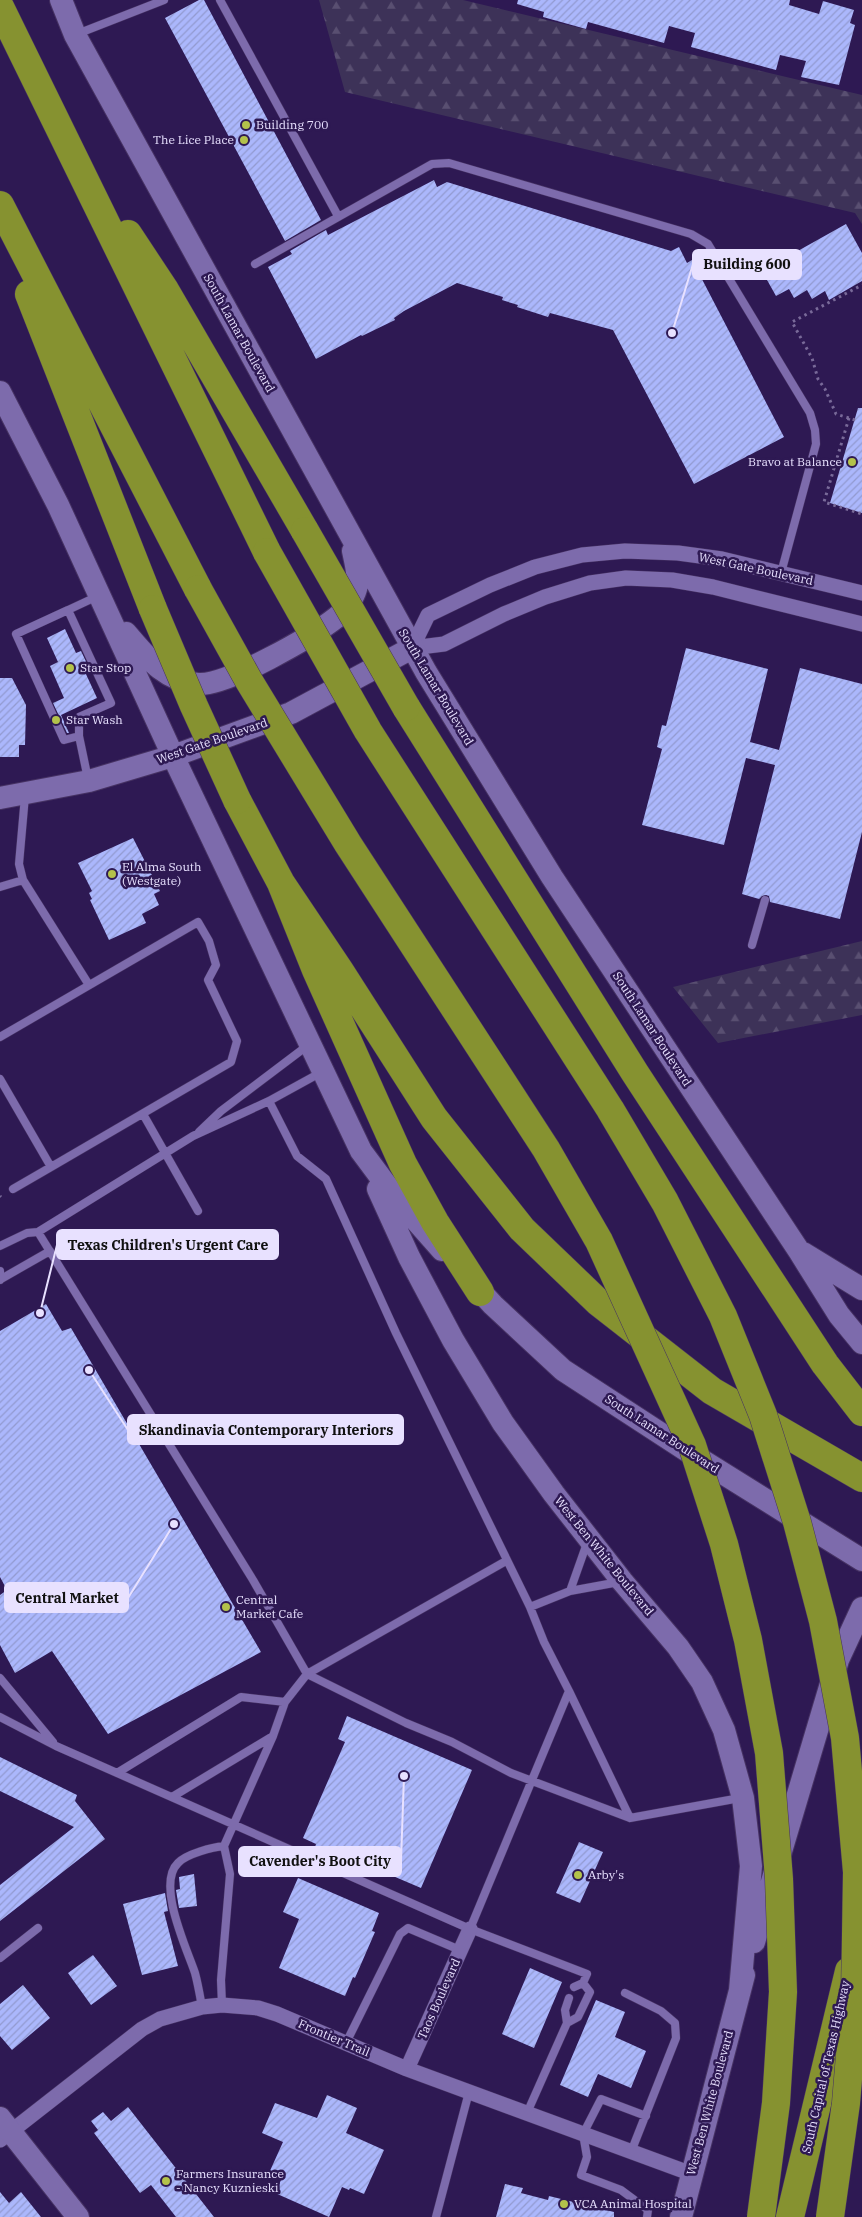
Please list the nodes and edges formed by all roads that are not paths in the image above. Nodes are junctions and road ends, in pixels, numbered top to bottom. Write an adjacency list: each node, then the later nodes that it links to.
1 (61, 0): 5 (main road, South Lamar Boulevard)
2 (164, 0): 5 (lane)
3 (220, 0): 8 (lane)
4 (0, 7): 6 (highway)
5 (76, 35): 12 (main road, South Lamar Boulevard)
6 (66, 138): 50 (highway, bridge); 103 (highway, bridge)
7 (0, 205): 101 (highway, bridge)
8 (338, 216): 10 (lane); 13 (lane)
9 (0, 220): 25 (highway, bridge)
10 (255, 264)
11 (0, 392): 15 (main road, South Lamar Boulevard)
12 (351, 537): 15 (main road); 18 (main road, South Lamar Boulevard)
13 (781, 573): 14 (street, West Gate Boulevard); 18 (street, West Gate Boulevard)
14 (862, 593)
15 (104, 604): 16 (lane); 20 (main road, South Lamar Boulevard)
16 (68, 610): 19 (lane); 19 (lane)
17 (862, 624): 18 (street, West Gate Boulevard)
18 (412, 648): 20 (main road, West Gate Boulevard); 45 (main road, South Lamar Boulevard)
19 (79, 736): 21 (lane)
20 (173, 756): 21 (main road, West Gate Boulevard); 31 (main road, South Lamar Boulevard)
21 (89, 781): 22 (main road, West Gate Boulevard)
22 (25, 794): 23 (main road, West Gate Boulevard); 24 (lane)
23 (0, 798)
24 (23, 880): 26 (lane); 29 (lane)
25 (280, 883): 48 (highway); 51 (highway)
26 (0, 886)
27 (765, 900): 28 (lane)
28 (752, 946)
29 (89, 985): 30 (lane); 35 (lane)
30 (0, 1037)
31 (309, 1044): 32 (main road, South Lamar Boulevard); 36 (lane)
32 (323, 1071): 34 (lane); 37 (main road, South Lamar Boulevard)
33 (0, 1079): 39 (lane)
34 (269, 1101): 36 (lane); 54 (lane)
35 (143, 1114): 38 (lane); 39 (lane)
36 (194, 1136): 38 (lane)
37 (361, 1150): 48 (main road, South Lamar Boulevard); 52 (main road, West Ben White Boulevard)
38 (165, 1154): 41 (lane); 42 (lane)
39 (51, 1167): 40 (lane)
40 (13, 1189)
41 (198, 1211)
42 (38, 1232): 43 (lane); 44 (lane)
43 (0, 1246)
44 (50, 1251): 46 (lane); 61 (lane)
45 (799, 1251): 47 (main road); 49 (main road, South Lamar Boulevard)
46 (0, 1277)
47 (862, 1289)
48 (480, 1292): 53 (main road, South Lamar Boulevard)
49 (862, 1343)
50 (862, 1412)
51 (862, 1478)
52 (589, 1538): 55 (main road, West Ben White Boulevard); 56 (lane)
53 (862, 1560)
54 (506, 1561): 57 (lane); 61 (lane)
55 (622, 1581): 56 (lane); 71 (main road, West Ben White Boulevard)
56 (570, 1590): 57 (lane)
57 (530, 1607): 63 (lane)
58 (862, 1608): 60 (main road, West Ben White Boulevard)
59 (862, 1650): 60 (main road)
60 (838, 1660): 82 (main road, West Ben White Boulevard)
61 (307, 1674): 64 (lane); 69 (lane)
62 (0, 1678): 67 (lane)
63 (569, 1691): 69 (lane); 72 (lane)
64 (285, 1702): 66 (lane); 68 (lane)
65 (0, 1717): 67 (lane)
66 (272, 1736): 70 (lane); 73 (lane)
67 (56, 1746): 68 (lane)
68 (117, 1773): 70 (lane)
69 (532, 1781): 72 (lane); 77 (lane)
70 (172, 1797): 73 (lane)
71 (743, 1798): 72 (lane); 82 (main road, West Ben White Boulevard)
72 (630, 1818)
73 (233, 1824): 74 (lane); 77 (lane)
74 (224, 1846): 85 (lane); 86 (lane)
75 (862, 1916): 102 (highway, South Capital of Texas Highway, bridge)
76 (38, 1928): 79 (lane)
77 (470, 1929): 78 (street, Taos Boulevard); 80 (lane)
78 (460, 1950): 88 (lane); 89 (street, Taos Boulevard)
79 (0, 1958)
80 (583, 1983): 81 (lane); 87 (lane)
81 (574, 1987)
82 (740, 1990): 96 (main road, West Ben White Boulevard)
83 (625, 1993): 92 (lane)
84 (569, 1998): 87 (lane)
85 (222, 2005): 86 (street, Frontier Trail); 88 (street, Frontier Trail)
86 (202, 2007): 93 (street, Frontier Trail)
87 (566, 2023): 91 (lane)
88 (346, 2043): 89 (street, Frontier Trail)
89 (408, 2069): 90 (street, Frontier Trail)
90 (468, 2092): 91 (street, Frontier Trail); 98 (lane)
91 (527, 2113): 94 (street, Frontier Trail)
92 (646, 2116): 94 (lane); 95 (lane)
93 (4, 2130): 97 (main road)
94 (583, 2134): 95 (street, Frontier Trail); 99 (lane)
95 (631, 2152): 96 (street, Frontier Trail)
96 (692, 2174): 100 (main road, West Ben White Boulevard)
97 (78, 2217)
98 (436, 2217)
99 (647, 2217)
100 (681, 2217)
101 (761, 2217)
102 (790, 2217)
103 (830, 2217)

